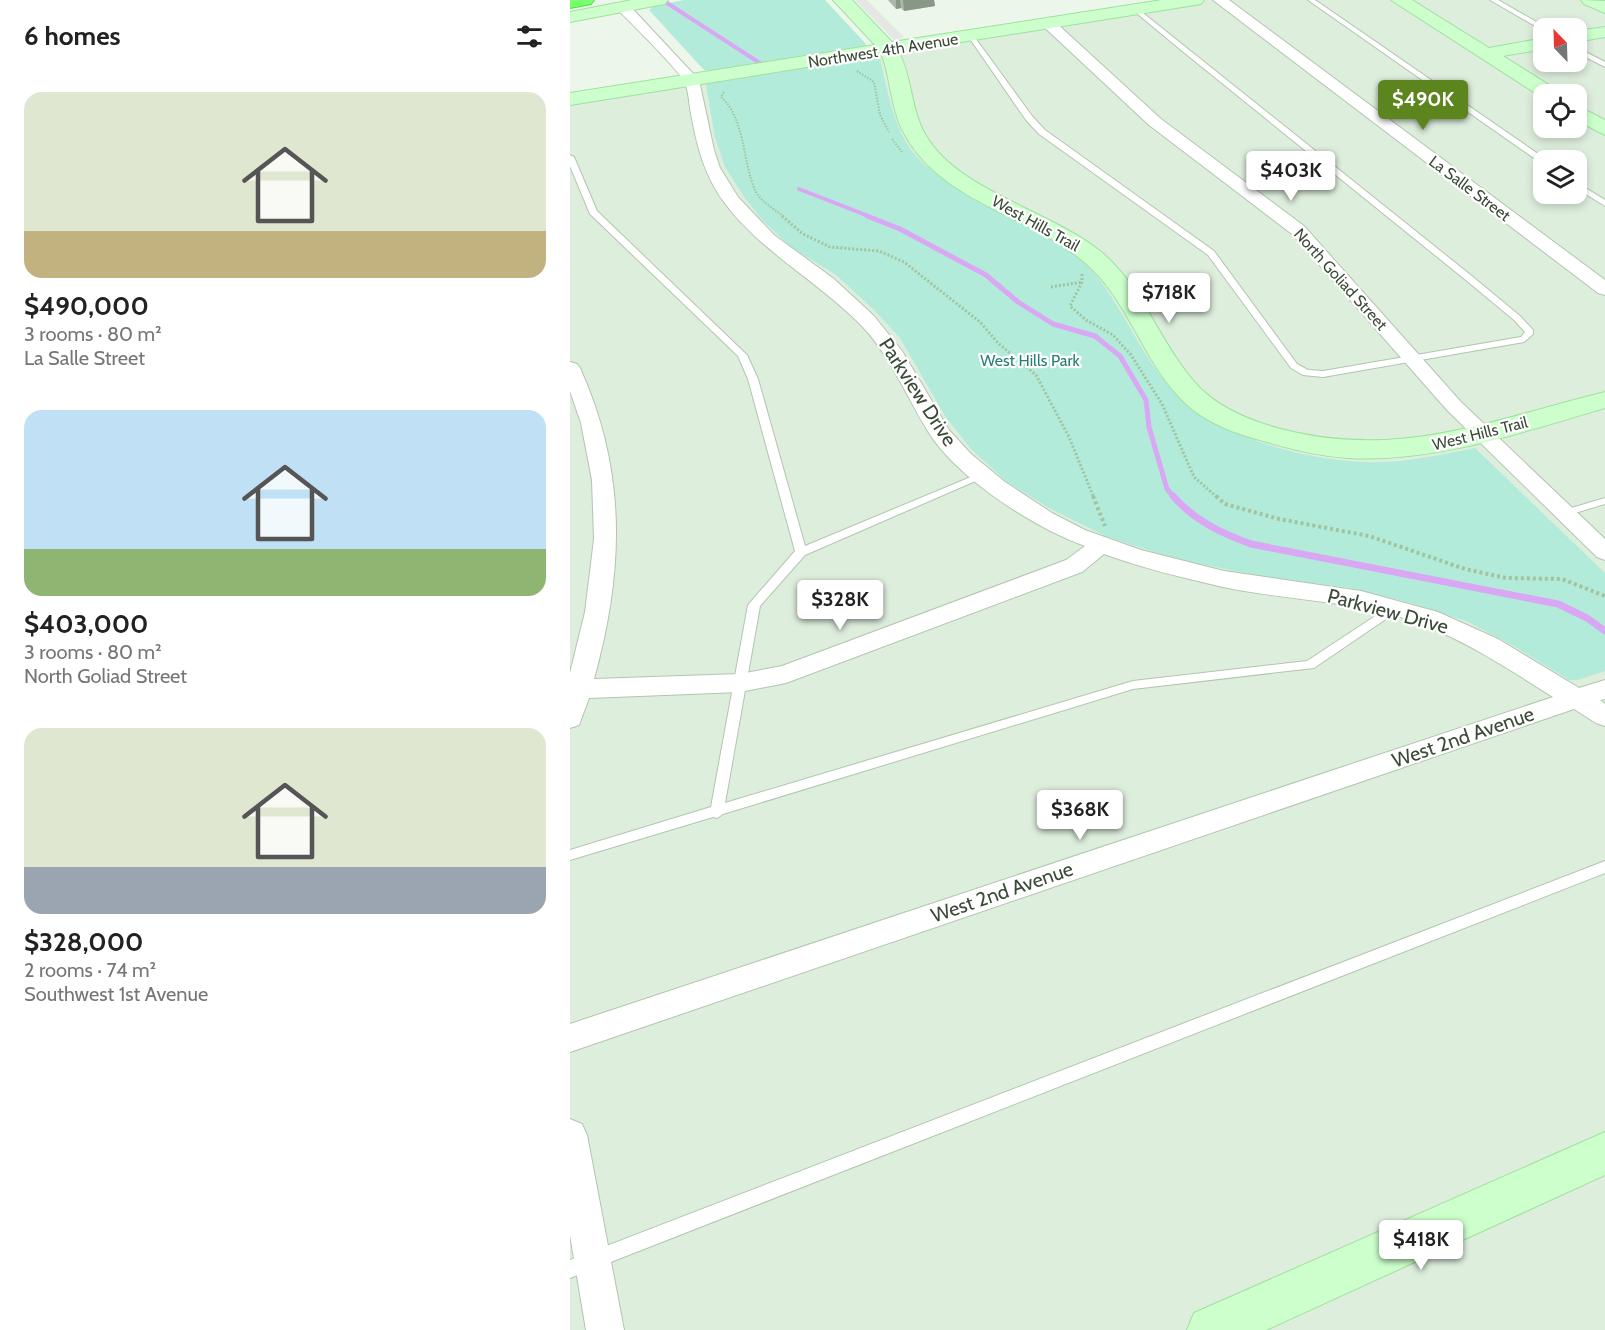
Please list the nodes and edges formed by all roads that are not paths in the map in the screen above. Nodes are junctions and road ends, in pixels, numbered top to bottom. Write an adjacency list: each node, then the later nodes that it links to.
1 (585, 0): 10 (highway)
2 (659, 0): 11 (street)
3 (842, 0): 21 (street, West Hills Trail)
4 (1195, 0): 13 (street, Northwest 4th Avenue)
5 (1220, 0): 34 (street, La Salle Street)
6 (1311, 0): 30 (lane)
7 (1400, 0): 22 (street)
8 (1493, 0): 15 (lane)
9 (1590, 0): 12 (street)
10 (570, 3)
11 (623, 7): 14 (street); 25 (street)
12 (1605, 8)
13 (1136, 10): 16 (street, Northwest 4th Avenue); 35 (lane)
14 (570, 17)
15 (1533, 23)
16 (1049, 24): 19 (street, Northwest 4th Avenue); 35 (street, North Goliad Street)
17 (1605, 32): 18 (street)
18 (1587, 35)
19 (970, 36): 21 (street, Northwest 4th Avenue); 35 (lane)
20 (1533, 45): 22 (street)
21 (887, 49): 25 (street, Northwest 4th Avenue); 38 (street, West Hills Trail)
22 (1485, 54): 26 (street)
23 (1587, 55): 24 (lane)
24 (1605, 65)
25 (692, 80): 27 (street, Northwest 4th Avenue); 39 (street, Parkview Drive)
26 (1534, 84)
27 (570, 99)
28 (1587, 118): 29 (street)
29 (1605, 129)
30 (1533, 153)
31 (570, 157): 43 (lane)
32 (1587, 192): 33 (lane)
33 (1605, 204)
34 (1605, 289)
35 (1413, 360): 38 (street, North Goliad Street)
36 (570, 368): 47 (street)
37 (1605, 400): 38 (street, West Hills Trail)
38 (1482, 434): 41 (street, North Goliad Street)
39 (982, 476): 42 (street, Parkview Drive); 43 (lane)
40 (1605, 501): 41 (lane)
41 (1564, 513): 44 (street, North Goliad Street)
42 (1103, 536): 45 (street, Parkview Drive); 46 (street)
43 (801, 552): 46 (lane)
44 (1605, 552)
45 (1396, 608): 48 (street, Parkview Drive); 51 (lane)
46 (740, 683): 47 (street); 51 (lane)
47 (578, 688): 50 (street)
48 (1592, 694): 49 (street, Parkview Drive); 54 (street, West 2nd Avenue)
49 (1605, 716)
50 (570, 718)
51 (717, 813): 52 (lane)
52 (570, 855)
53 (1605, 867): 57 (lane)
54 (570, 1038)
55 (570, 1135): 57 (street)
56 (1605, 1153): 59 (street)
57 (581, 1265): 58 (street)
58 (605, 1330)
59 (1211, 1330)

